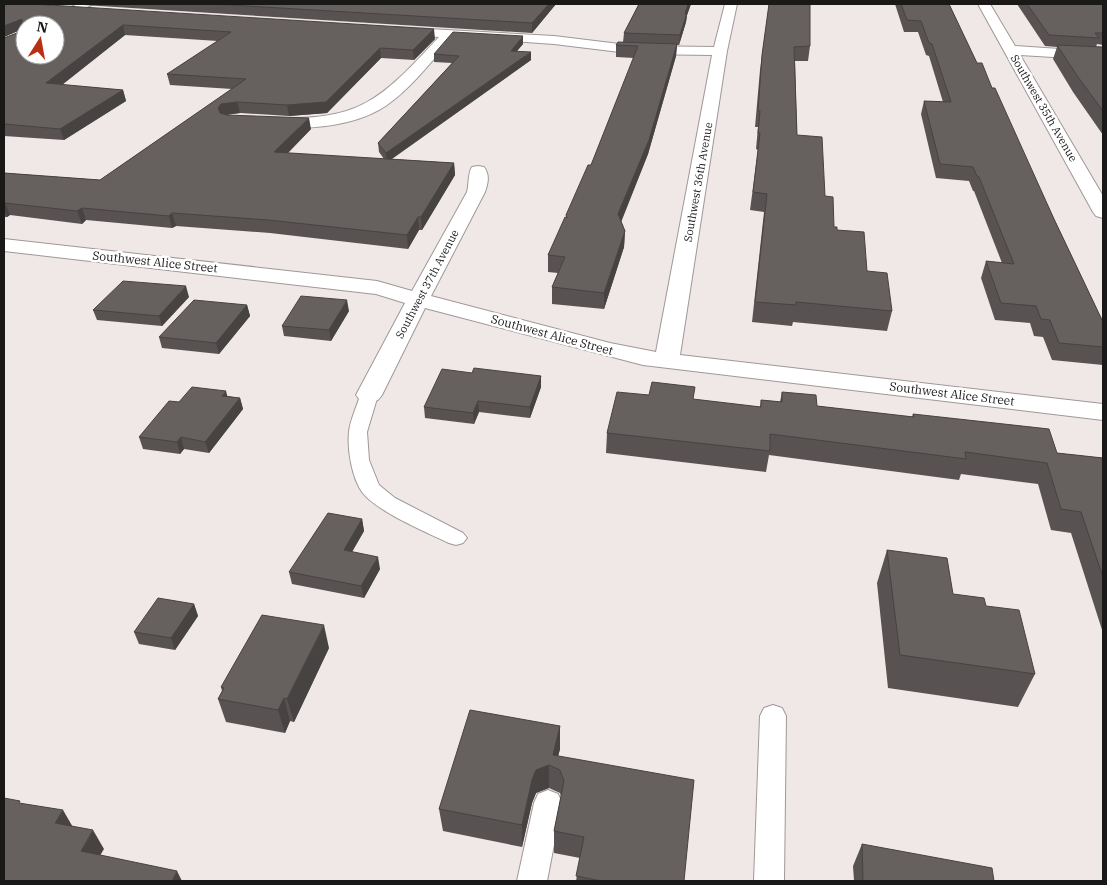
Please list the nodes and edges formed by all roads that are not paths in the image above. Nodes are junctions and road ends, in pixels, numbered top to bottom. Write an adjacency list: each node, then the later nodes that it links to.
1 (730, 4): 10 (street, Southwest 36th Avenue)
2 (984, 4): 9 (street, Southwest 35th Avenue)
3 (91, 7): 5 (street)
4 (48, 8): 5 (street)
5 (75, 10): 6 (street)
6 (64, 15)
7 (380, 29): 8 (street)
8 (449, 34): 10 (street); 12 (street)
9 (1011, 50): 11 (street); 14 (street, Southwest 35th Avenue)
10 (720, 51): 17 (street, Southwest 36th Avenue)
11 (1103, 56)
12 (260, 122)
13 (478, 171): 16 (street, Southwest 37th Avenue)
14 (1103, 212)
15 (4, 245): 16 (street, Southwest Alice Street)
16 (419, 298): 17 (street, Southwest Alice Street); 18 (street, Southwest 37th Avenue)
17 (668, 360): 19 (street, Southwest Alice Street)
18 (369, 395): 20 (lane)
19 (1103, 412)
20 (456, 538)
21 (773, 716): 24 (lane)
22 (548, 803): 23 (lane)
23 (532, 881)
24 (769, 881)

